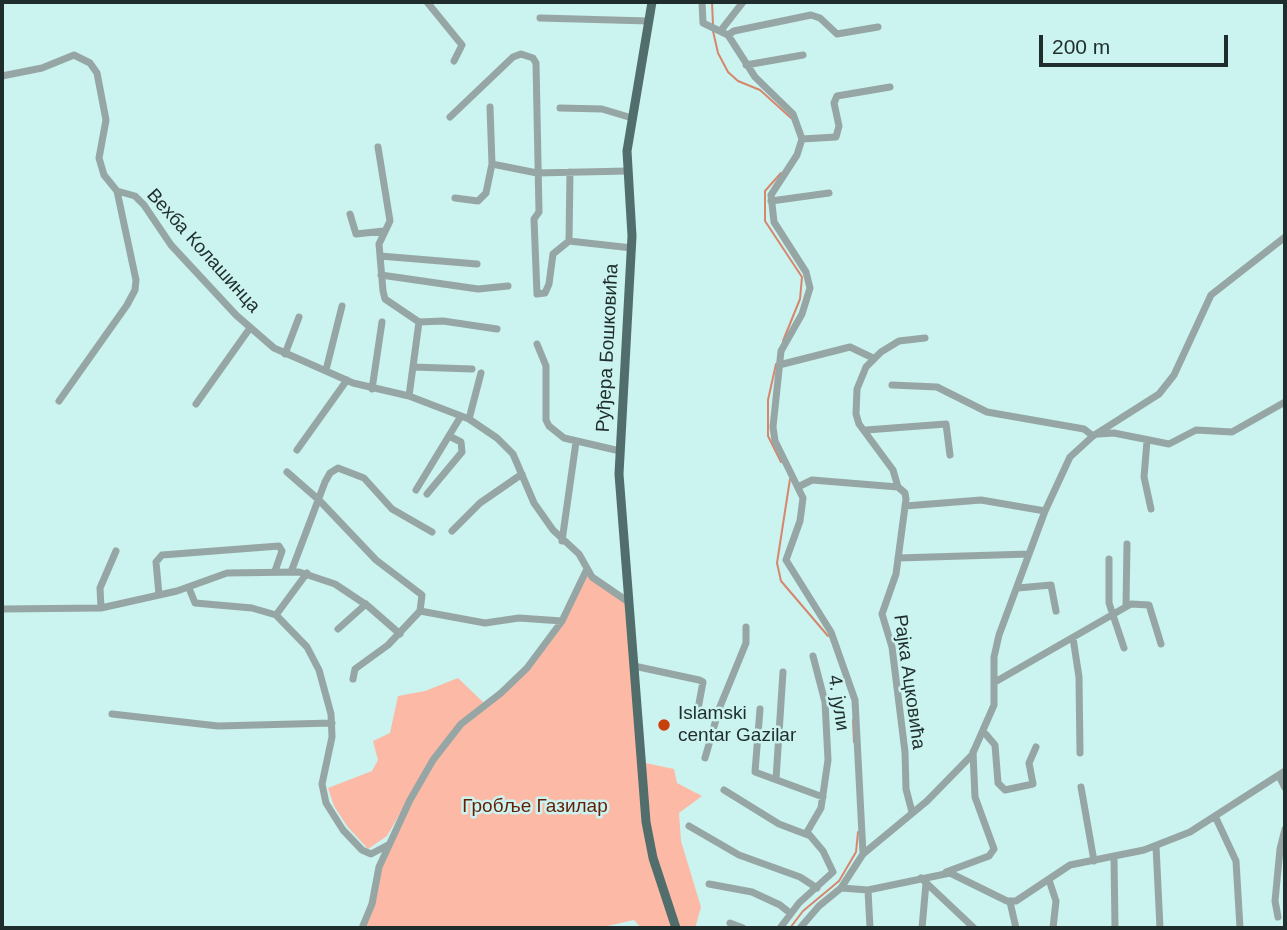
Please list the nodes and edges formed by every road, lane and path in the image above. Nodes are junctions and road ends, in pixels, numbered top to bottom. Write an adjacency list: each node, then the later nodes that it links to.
1 (427, 2): 10 (street)
2 (652, 2): 6 (main road, Руђера Бошковића)
3 (702, 2): 8 (street)
4 (743, 2): 8 (street)
5 (540, 18): 6 (street)
6 (649, 21): 17 (main road, Руђера Бошковића)
7 (878, 27): 8 (street)
8 (723, 31): 11 (street)
9 (803, 55): 11 (street)
10 (454, 61)
11 (746, 65): 18 (street)
12 (2, 76): 24 (street)
13 (890, 87): 18 (street)
14 (489, 107): 20 (street)
15 (560, 108): 17 (street)
16 (450, 117): 23 (street)
17 (632, 118): 21 (main road, Руђера Бошковића)
18 (802, 138): 27 (street)
19 (379, 147): 29 (street)
20 (492, 164): 23 (street); 26 (street)
21 (627, 171): 22 (street); 32 (main road, Руђера Бошковића)
22 (570, 172): 23 (street); 31 (street)
23 (537, 173): 31 (street)
24 (117, 191): 41 (street, Вехба Колашинца); 56 (street, Вехба Колашинца)
25 (829, 193): 27 (street)
26 (455, 198)
27 (771, 201): 47 (street)
28 (350, 214): 29 (street)
29 (385, 231): 33 (street)
30 (1285, 237): 61 (street)
31 (569, 241): 32 (street, Руђера Бошковића)
32 (632, 248): 66 (main road, Руђера Бошковића)
33 (380, 256): 34 (street); 35 (street)
34 (477, 264)
35 (381, 275): 36 (street); 39 (street)
36 (508, 286)
37 (342, 306): 50 (street)
38 (299, 317): 45 (street)
39 (419, 321): 42 (street); 48 (street)
40 (382, 322): 54 (street)
41 (250, 328): 45 (street, Вехба Колашинца); 58 (street, Вехба Колашинца)
42 (497, 328)
43 (925, 338): 46 (street)
44 (537, 344): 64 (street, Руђера Бошковића)
45 (285, 354): 50 (street, Вехба Колашинца)
46 (873, 358): 47 (street); 60 (street, Рајка Ацковића)
47 (779, 365): 70 (street)
48 (413, 367): 49 (street); 55 (street)
49 (471, 369)
50 (327, 370): 52 (street, Вехба Колашинца)
51 (481, 373): 59 (street)
52 (347, 380): 54 (street, Вехба Колашинца); 65 (street)
53 (892, 384): 61 (street)
54 (372, 389): 55 (street, Вехба Колашинца)
55 (409, 396): 59 (street, Вехба Колашинца)
56 (59, 401)
57 (1285, 402): 63 (street)
58 (196, 404)
59 (465, 418): 62 (street); 69 (street, Вехба Колашинца)
60 (866, 430): 67 (street); 71 (street, Рајка Ацковића)
61 (1094, 435): 63 (street); 77 (street)
62 (449, 436): 72 (street); 73 (street)
63 (1147, 441): 76 (street)
64 (576, 442): 66 (street, Руђера Бошковића); 80 (street)
65 (297, 450)
66 (620, 451): 93 (main road, Руђера Бошковића)
67 (950, 455)
68 (287, 472): 74 (street)
69 (522, 474): 78 (street); 80 (street, Вехба Колашинца)
70 (800, 486): 71 (street); 136 (street)
71 (898, 487): 75 (street, Рајка Ацковића)
72 (416, 490)
73 (427, 494)
74 (319, 500): 79 (street); 88 (street); 98 (street)
75 (905, 506): 77 (street); 84 (street, Рајка Ацковића)
76 (1151, 509)
77 (1045, 511): 83 (street)
78 (452, 531)
79 (432, 532)
80 (562, 541): 86 (street, Вехба Колашинца)
81 (1127, 544): 95 (street)
82 (116, 551): 96 (street)
83 (1029, 554): 84 (street); 91 (street)
84 (898, 558): 129 (street, Рајка Ацковића)
85 (1109, 559): 100 (street)
86 (586, 570): 93 (street); 102 (street)
87 (275, 571): 88 (street); 90 (street); 92 (street)
88 (291, 572): 89 (street)
89 (306, 572): 94 (street); 101 (street)
90 (189, 587): 92 (street); 101 (street)
91 (1018, 588): 99 (street); 113 (street)
92 (159, 595): 96 (street)
93 (627, 601): 110 (main road, Руђера Бошковића)
94 (366, 604): 104 (street); 105 (street)
95 (1126, 606): 100 (street); 107 (street)
96 (101, 608): 97 (street)
97 (2, 609)
98 (420, 611): 102 (street); 105 (street)
99 (1056, 611)
100 (1112, 614): 106 (street); 108 (street)
101 (276, 615): 117 (street)
102 (562, 621): 134 (street)
103 (746, 626): 122 (street)
104 (338, 629)
105 (400, 634): 112 (street)
106 (1073, 638): 113 (street); 121 (street)
107 (1161, 644)
108 (1124, 648)
109 (813, 656): 128 (street, 4. јули)
110 (634, 666): 116 (street); 153 (main road, Руђера Бошковића)
111 (783, 672): 124 (street)
112 (353, 679)
113 (995, 682): 118 (street)
114 (760, 709): 124 (street)
115 (111, 714): 117 (street)
116 (697, 714)
117 (332, 723): 134 (street)
118 (983, 731): 119 (street); 120 (street)
119 (1036, 747)
120 (973, 751): 129 (street); 139 (street)
121 (1080, 753)
122 (705, 758)
123 (1282, 774): 126 (street); 130 (street)
124 (776, 779): 128 (street)
125 (1081, 787): 138 (street)
126 (1285, 788)
127 (724, 790): 133 (street)
128 (823, 797): 133 (street, 4. јули)
129 (912, 812): 136 (street)
130 (1215, 816): 135 (street); 164 (street)
131 (689, 826): 143 (street)
132 (1285, 829): 146 (street)
133 (808, 835): 143 (street)
134 (388, 845): 152 (street)
135 (1156, 846): 137 (street); 163 (street)
136 (863, 854): 144 (street)
137 (1114, 858): 138 (street); 162 (street)
138 (1094, 861): 140 (street)
139 (943, 873): 141 (street); 148 (street)
140 (1049, 880): 148 (street); 161 (street)
141 (923, 881): 145 (street); 158 (street); 159 (street)
142 (709, 884): 149 (street)
143 (817, 888): 149 (street)
144 (841, 888): 145 (street); 156 (street)
145 (868, 890): 157 (street)
146 (1276, 892): 147 (street); 150 (street)
147 (1285, 892)
148 (1010, 902): 160 (street)
149 (790, 913): 155 (street)
150 (1278, 917)
151 (730, 923): 154 (street)
152 (362, 928)
153 (676, 928)
154 (743, 928)
155 (780, 928)
156 (800, 928)
157 (870, 928)
158 (922, 928)
159 (974, 928)
160 (1016, 928)
161 (1052, 928)
162 (1115, 928)
163 (1160, 928)
164 (1240, 928)

